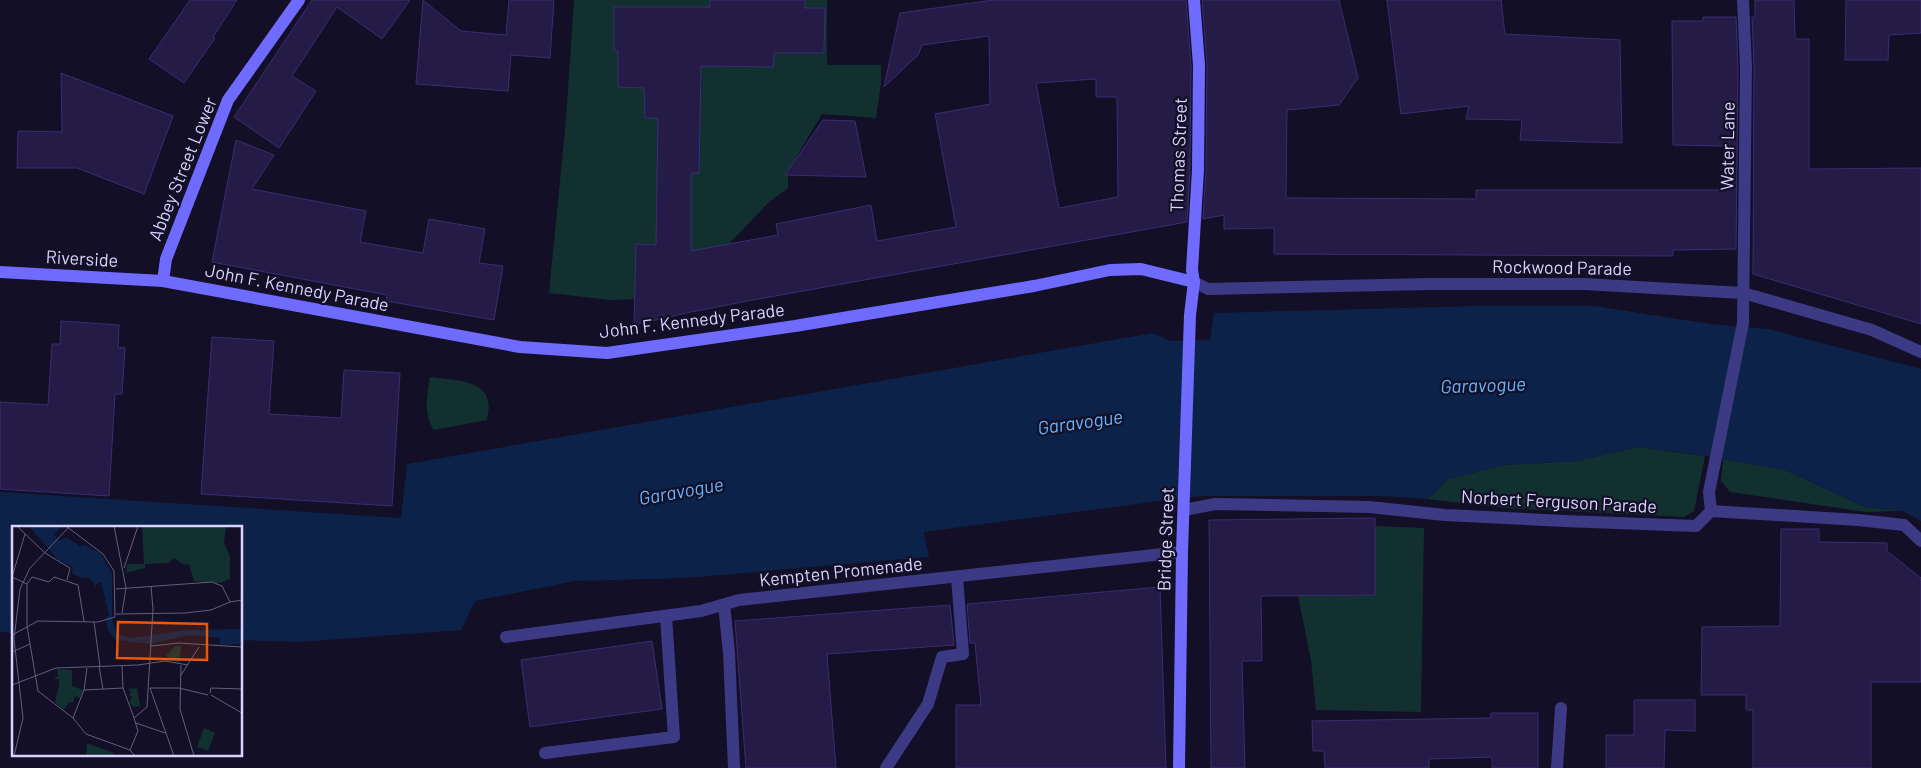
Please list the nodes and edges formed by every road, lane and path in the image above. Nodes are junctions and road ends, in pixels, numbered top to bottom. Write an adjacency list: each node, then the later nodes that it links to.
1 (298, 0): 5 (street, Abbey Street Lower)
2 (1194, 0): 6 (street, Thomas Street)
3 (1743, 0): 7 (street, Water Lane)
4 (0, 272): 5 (street, Riverside)
5 (163, 281): 6 (street, John F. Kennedy Parade)
6 (1194, 282): 7 (street, Rockwood Parade); 8 (street, Thomas Street)
7 (1743, 293): 9 (street, Rockwood Parade); 11 (street, Water Lane)
8 (1190, 311): 10 (street, Bridge Street)
9 (1921, 352)
10 (1184, 507): 11 (street, Norbert Ferguson Parade); 13 (street, Bridge Street)
11 (1711, 511): 12 (street)
12 (1921, 541)
13 (1182, 552): 14 (street, Kempten Promenade); 22 (street, Bridge Street)
14 (956, 577): 15 (street, Kempten Promenade); 21 (street)
15 (724, 605): 16 (street, Kempten Promenade); 20 (street)
16 (666, 616): 17 (street, Kempten Promenade); 19 (street)
17 (506, 637)
18 (1561, 708): 23 (street)
19 (546, 753)
20 (734, 768)
21 (886, 768)
22 (1179, 768)
23 (1557, 768)

